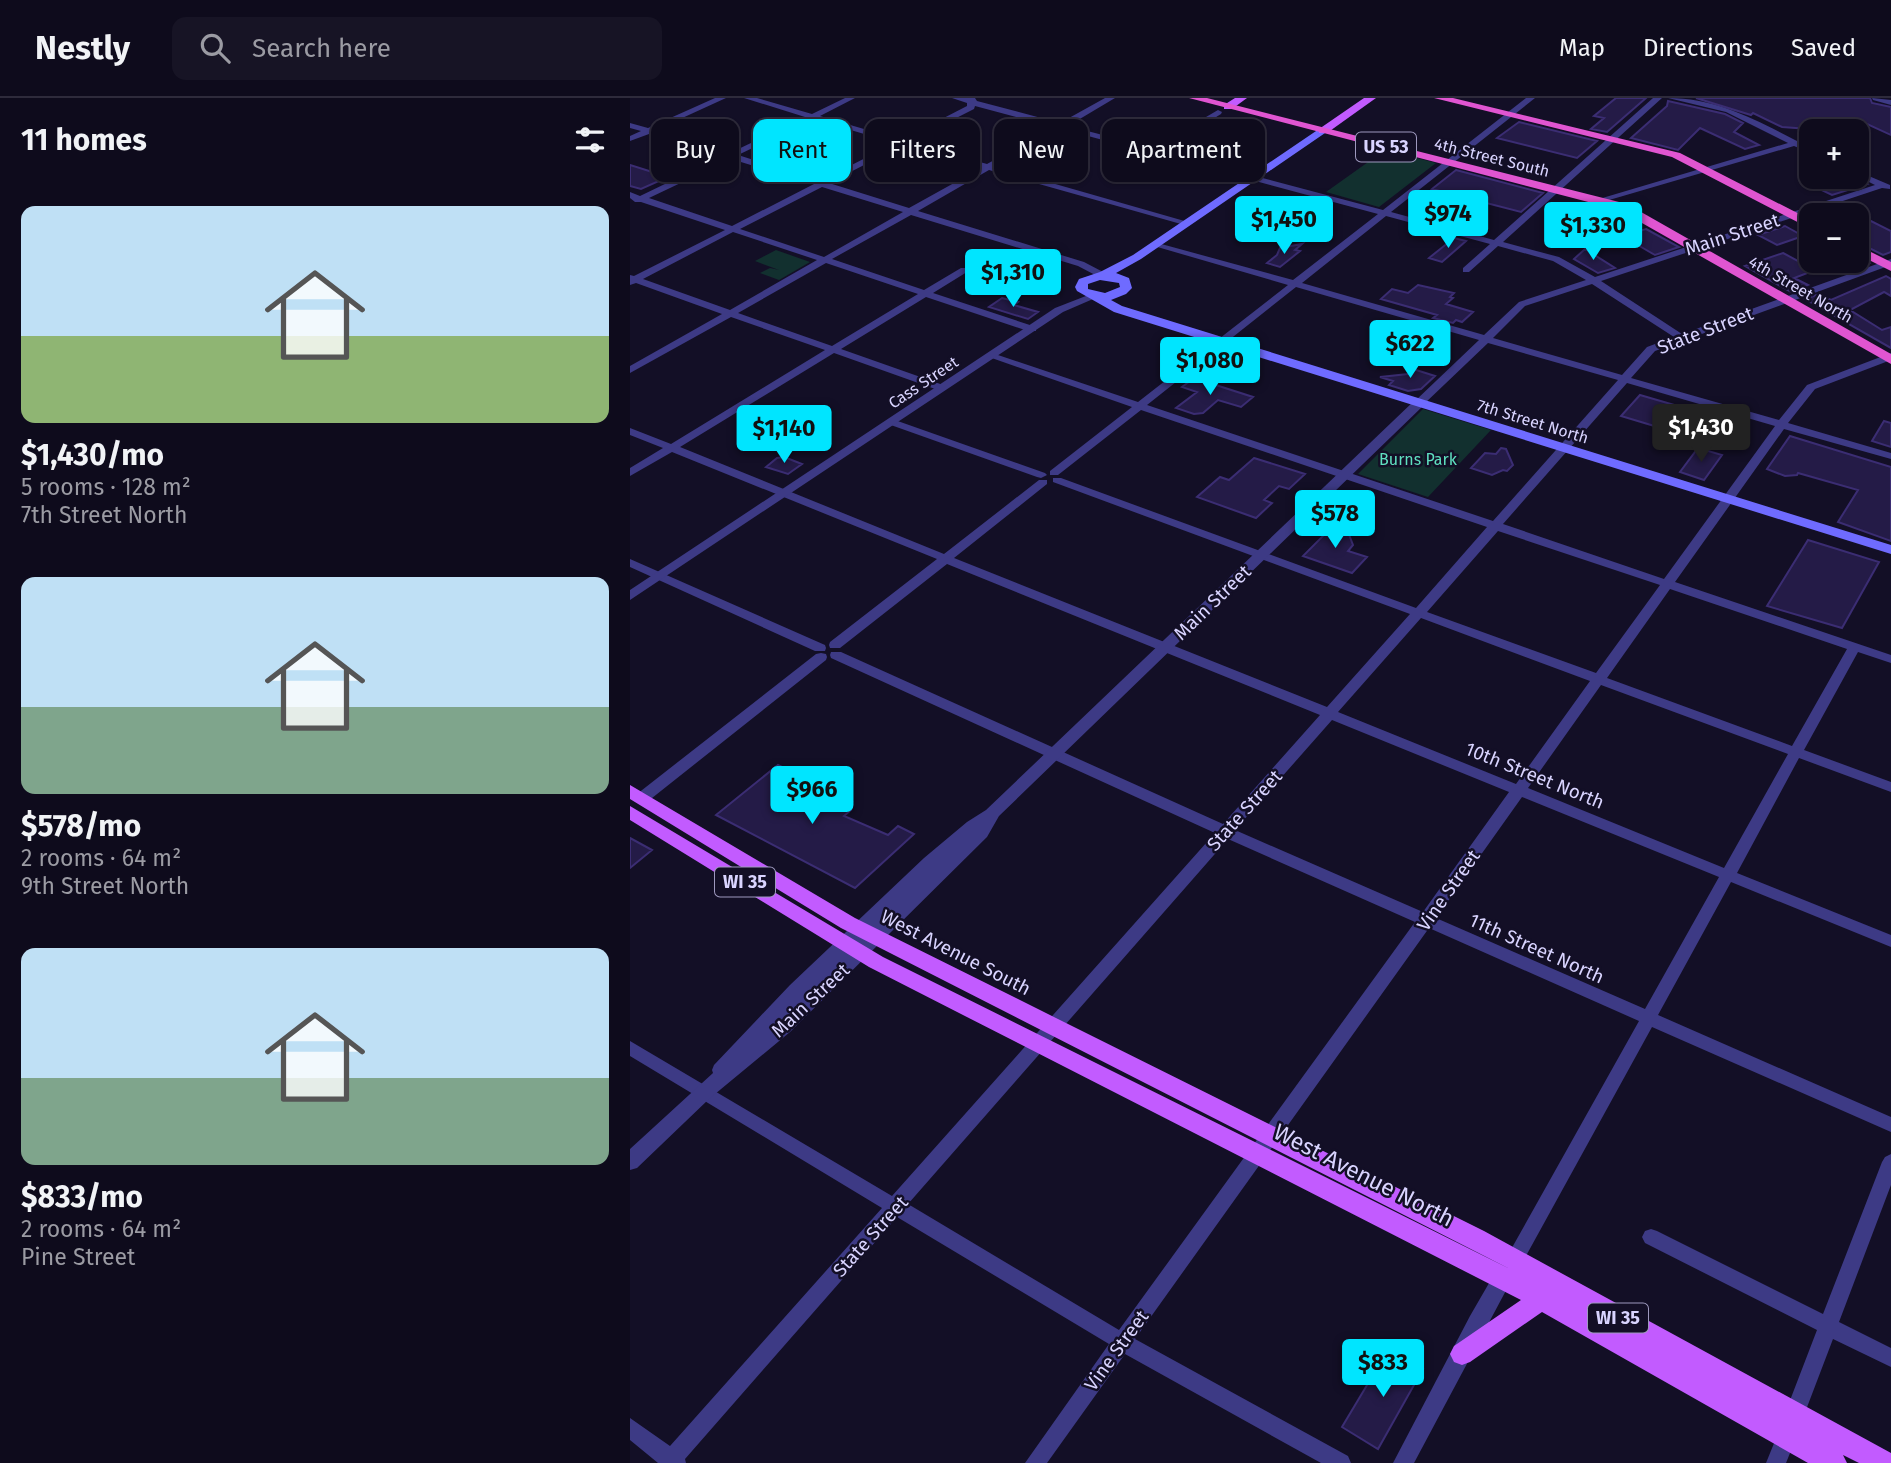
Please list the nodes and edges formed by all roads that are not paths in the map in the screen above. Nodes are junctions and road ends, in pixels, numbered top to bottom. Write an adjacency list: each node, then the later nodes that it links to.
1 (722, 98): 24 (street)
2 (748, 98): 18 (street)
3 (851, 98): 18 (street)
4 (956, 98): 14 (street)
5 (1111, 98): 21 (street)
6 (1194, 98): 16 (highway, 4th Street South)
7 (1242, 98): 16 (main road)
8 (1371, 98): 25 (main road)
9 (1439, 98): 17 (highway)
10 (1531, 98): 17 (street)
11 (1658, 98): 28 (street)
12 (1672, 98): 29 (street)
13 (1876, 98): 15 (street)
14 (974, 100): 19 (street); 20 (street)
15 (1891, 103)
16 (1220, 108): 22 (street); 25 (highway, 4th Street South)
17 (1509, 115): 28 (highway); 34 (street)
18 (812, 117): 26 (street); 31 (street)
19 (948, 119)
20 (1038, 119)
21 (1074, 119)
22 (1203, 119)
23 (630, 125): 24 (street)
24 (649, 131): 27 (street)
25 (1323, 131): 34 (highway, 4th Street South / US 53); 38 (main road)
26 (865, 132)
27 (630, 139)
28 (1613, 140): 39 (highway); 46 (street)
29 (1795, 143): 30 (street); 39 (street)
30 (1799, 145)
31 (739, 152)
32 (739, 159): 44 (street)
33 (865, 161): 44 (street)
34 (1449, 163): 46 (highway, 4th Street South / US 53); 52 (street)
35 (994, 164): 37 (street)
36 (980, 165): 37 (street)
37 (988, 167): 51 (street); 55 (street)
38 (1265, 170)
39 (1706, 170): 49 (street); 53 (highway)
40 (1869, 179): 45 (street)
41 (1265, 181): 52 (street)
42 (676, 182): 48 (street)
43 (1247, 182): 55 (main road)
44 (821, 184): 51 (street); 56 (street)
45 (1887, 187): 53 (street, Main Street)
46 (1556, 189): 49 (highway, 4th Street South / US 53); 57 (street)
47 (630, 195): 48 (street)
48 (641, 199): 50 (street); 56 (street)
49 (1602, 201): 59 (highway, 4th Street South / US 53)
50 (630, 204)
51 (911, 212): 62 (street); 63 (street)
52 (1385, 213): 57 (street); 71 (street)
53 (1791, 215): 54 (highway); 59 (street, Main Street)
54 (1799, 219)
55 (1185, 225): 58 (main road)
56 (733, 229): 62 (street); 68 (street)
57 (1496, 243): 66 (street); 70 (street)
58 (1157, 244): 61 (main road); 71 (street)
59 (1693, 247): 70 (street, Main Street); 76 (highway, 4th Street North / US 53)
60 (1869, 255): 64 (highway)
61 (1137, 257): 67 (main road); 69 (main road)
62 (826, 260): 73 (street); 79 (street)
63 (1069, 261): 67 (street); 72 (street)
64 (1889, 264): 76 (street, State Street)
65 (964, 270): 73 (street)
66 (1466, 270)
67 (1103, 275): 69 (main road); 72 (main road)
68 (632, 280): 79 (street)
69 (1123, 280): 74 (main road)
70 (1592, 281): 81 (street); 82 (street, Main Street)
71 (1295, 284): 82 (street); 83 (street)
72 (1083, 285): 75 (main road, 7th Street North); 77 (street, Cass Street)
73 (926, 293): 80 (street); 84 (street)
74 (1118, 294): 75 (main road); 78 (main road)
75 (1096, 296): 77 (street, Cass Street); 78 (main road, 7th Street North)
76 (1784, 300): 81 (street, State Street); 86 (highway, 4th Street North / US 53)
77 (1059, 310): 80 (street, Cass Street)
78 (1125, 310): 83 (main road, 7th Street North)
79 (730, 313): 84 (street); 87 (street)
80 (1032, 329): 85 (street, Cass Street)
81 (1680, 337): 88 (street, State Street)
82 (1484, 339): 88 (street); 90 (street, Main Street)
83 (1221, 342): 90 (main road, 7th Street North); 91 (street)
84 (833, 350): 89 (street); 95 (street)
85 (991, 356): 89 (street, Cass Street); 91 (street)
86 (1889, 358): 93 (street, Vine Street)
87 (630, 370)
88 (1623, 379): 93 (street); 96 (street, State Street)
89 (942, 388): 92 (street, Cass Street)
90 (1419, 403): 96 (main road, 7th Street North); 99 (street, Main Street)
91 (1140, 406): 99 (street); 100 (street)
92 (892, 422): 101 (street); 102 (street, Cass Street)
93 (1782, 425): 97 (street); 103 (street, Vine Street)
94 (630, 431): 95 (street, 10th Street North)
95 (671, 448): 98 (street); 102 (street, 10th Street North)
96 (1562, 448): 103 (main road, 7th Street North); 104 (street, State Street)
97 (1891, 456)
98 (630, 473)
99 (1345, 475): 104 (street); 106 (street, Main Street)
100 (1055, 477): 101 (street); 106 (street)
101 (1042, 479): 107 (street)
102 (785, 494): 107 (street, 10th Street North); 109 (street, Cass Street)
103 (1727, 500): 105 (main road, 7th Street North); 110 (street, Vine Street)
104 (1494, 526): 110 (street); 112 (street, State Street)
105 (1891, 550)
106 (1260, 555): 112 (street); 113 (street, Main Street)
107 (946, 559): 113 (street, 10th Street North); 115 (street)
108 (630, 563): 109 (street)
109 (659, 577): 111 (street, Cass Street); 116 (street)
110 (1667, 583): 114 (street); 118 (street, Vine Street)
111 (630, 596)
112 (1418, 612): 118 (street); 119 (street, State Street)
113 (1164, 647): 119 (street, 10th Street North); 121 (street, Main Street)
114 (1854, 647): 117 (street); 120 (street)
115 (836, 650): 116 (street); 121 (street, 11th Street North)
116 (820, 652): 124 (street)
117 (1891, 659)
118 (1599, 678): 120 (street); 123 (street, Vine Street)
119 (1331, 713): 123 (street, 10th Street North); 125 (street, State Street)
120 (1796, 752): 122 (street); 126 (street)
121 (1054, 754): 125 (street, 11th Street North); 128 (street, Main Street)
122 (1891, 787)
123 (1520, 789): 126 (street, 10th Street North); 127 (street, Vine Street)
124 (634, 801): 128 (main road, West Avenue South / WI 35); 130 (main road, WI 35)
125 (1226, 831): 127 (street, 11th Street North); 132 (street, State Street)
126 (1730, 874): 129 (street, 10th Street North); 131 (street)
127 (1427, 919): 131 (street, 11th Street North); 137 (street, Vine Street)
128 (868, 934): 130 (street, Main Street); 132 (main road, West Avenue South / WI 35)
129 (1891, 941)
130 (852, 949): 133 (main road, West Avenue North / WI 35); 135 (street, Main Street)
131 (1648, 1019): 136 (street, 11th Street North); 142 (street)
132 (1055, 1028): 133 (street, State Street); 137 (main road, West Avenue South / WI 35)
133 (1040, 1044): 137 (main road, West Avenue North / WI 35); 140 (street, State Street)
134 (630, 1048): 135 (street)
135 (702, 1093): 138 (street, Main Street); 140 (street)
136 (1891, 1125)
137 (1264, 1145): 142 (main road, West Avenue North / WI 35); 145 (street, Vine Street)
138 (630, 1162)
139 (1891, 1162): 144 (street)
140 (897, 1206): 145 (street); 150 (street, State Street)
141 (1651, 1237): 144 (street)
142 (1509, 1268): 143 (main road, West Avenue North / WI 35); 146 (street); 148 (main road, West Avenue North / WI 35)
143 (1542, 1299): 146 (main road); 148 (main road, West Avenue North / WI 35)
144 (1828, 1327): 147 (street); 148 (street)
145 (1122, 1342): 151 (street, Vine Street); 152 (street)
146 (1462, 1354): 153 (street)
147 (1891, 1358)
148 (1790, 1427): 154 (street); 155 (main road, West Avenue North / WI 35); 156 (main road, West Avenue North / WI 35)
149 (630, 1428): 150 (street)
150 (672, 1462)
151 (1035, 1463)
152 (1341, 1463)
153 (1403, 1463)
154 (1776, 1463)
155 (1834, 1463)
156 (1884, 1463)

